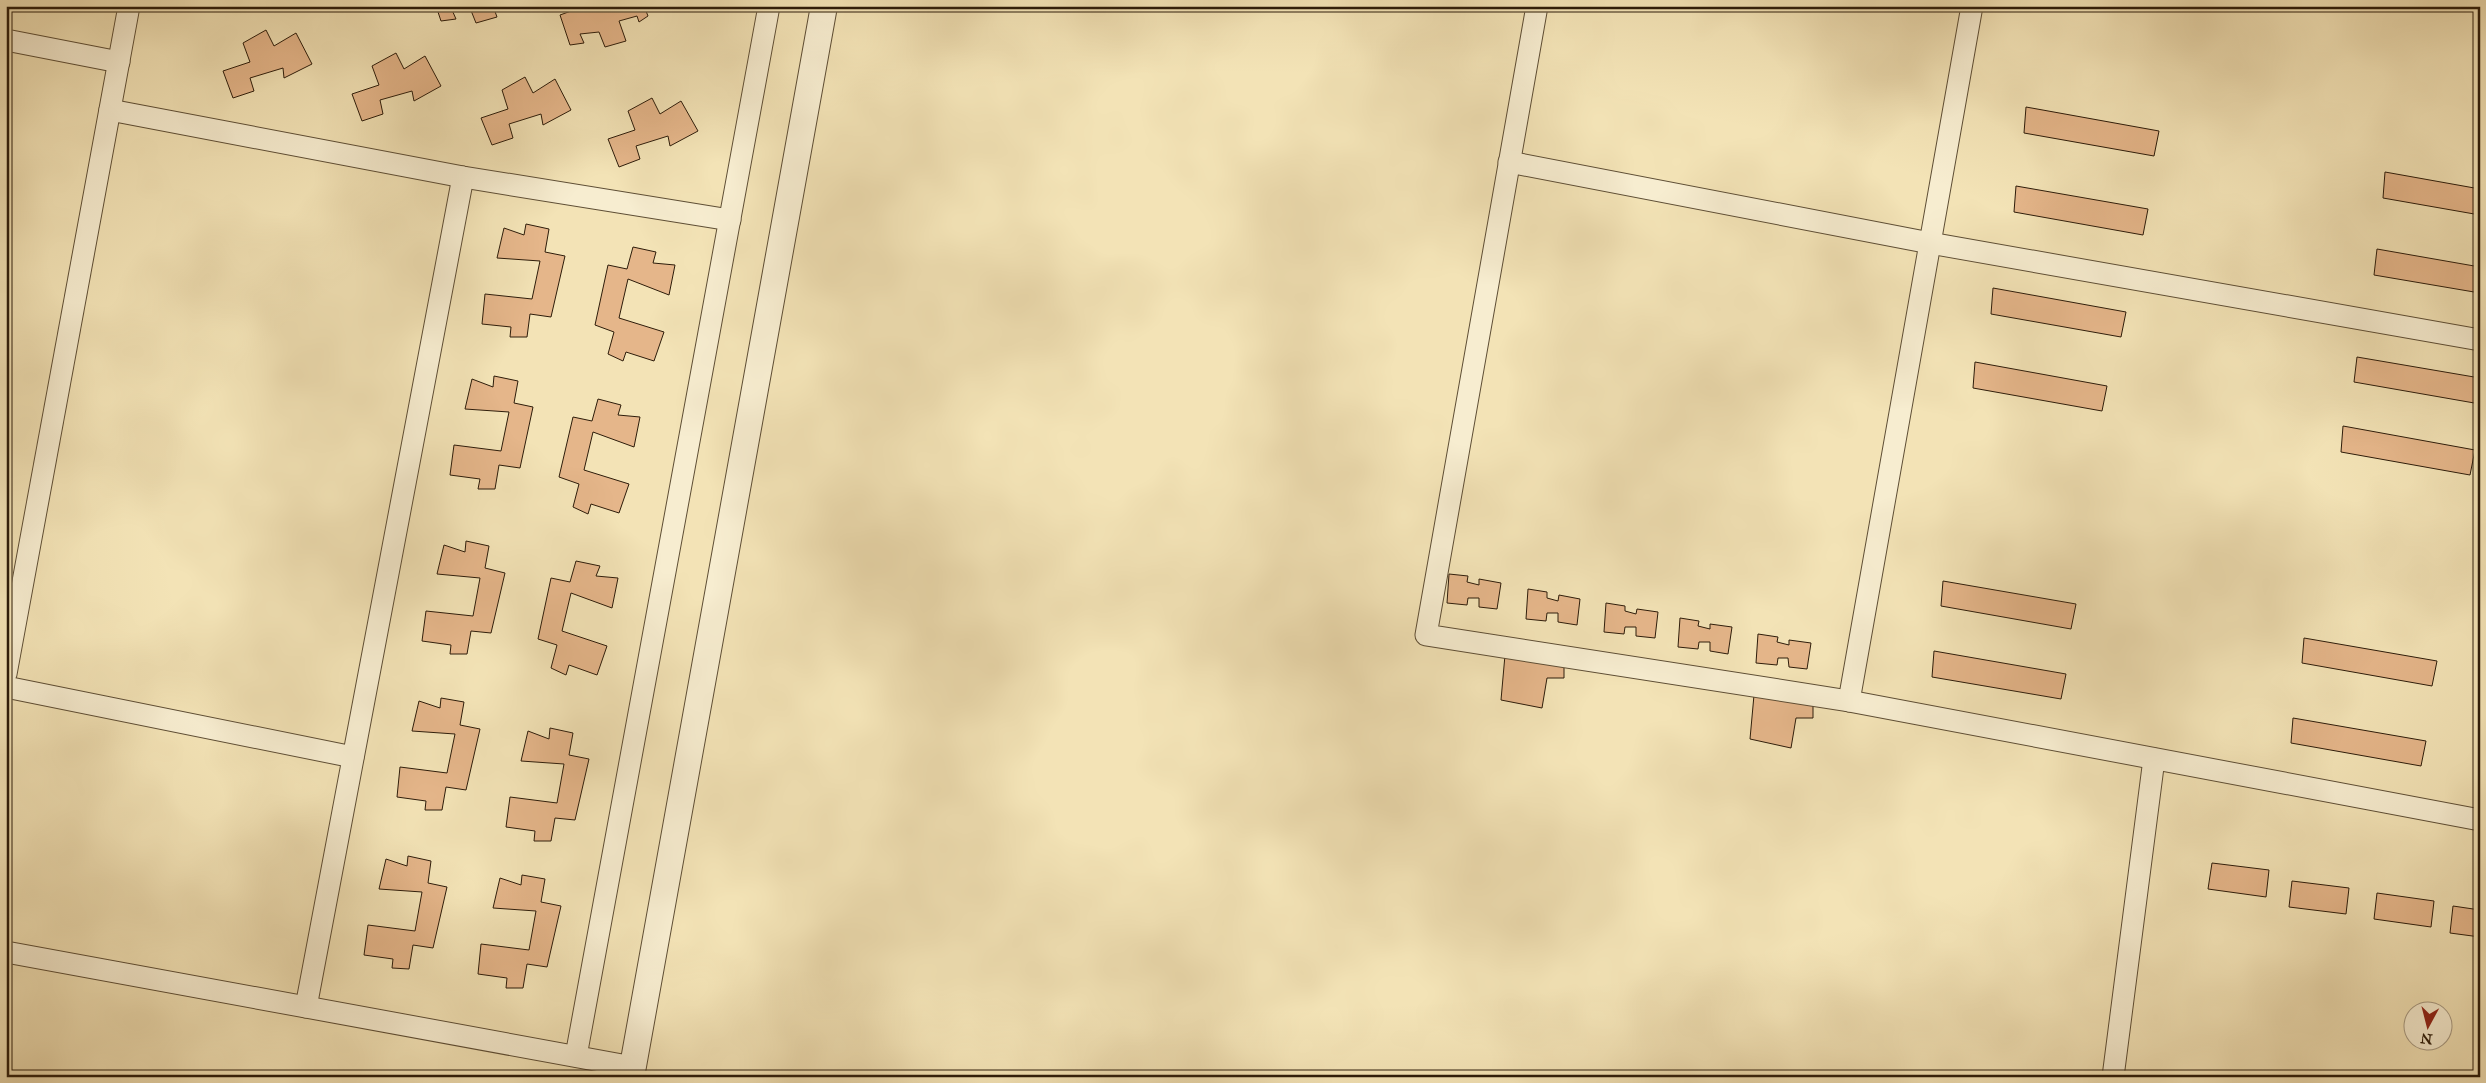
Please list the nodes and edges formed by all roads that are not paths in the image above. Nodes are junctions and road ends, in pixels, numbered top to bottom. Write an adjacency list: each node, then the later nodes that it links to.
1 (129, 6): 7 (street)
2 (769, 6): 11 (street)
3 (824, 6): 23 (street)
4 (1537, 6): 9 (street)
5 (1972, 6): 12 (street)
6 (6, 40): 7 (street)
7 (119, 62): 8 (street)
8 (110, 110): 10 (street); 14 (street)
9 (1509, 162): 12 (street); 16 (street)
10 (463, 177): 11 (street); 17 (street)
11 (730, 220): 22 (street)
12 (1930, 242): 13 (street); 16 (street)
13 (2480, 340)
14 (6, 674)
15 (6, 687): 17 (street)
16 (1849, 701): 18 (street)
17 (353, 757): 21 (street)
18 (2154, 759): 19 (street); 24 (street)
19 (2480, 820)
20 (6, 952): 21 (street)
21 (306, 1007): 22 (street)
22 (576, 1056): 23 (street)
23 (632, 1072)
24 (2113, 1077)

